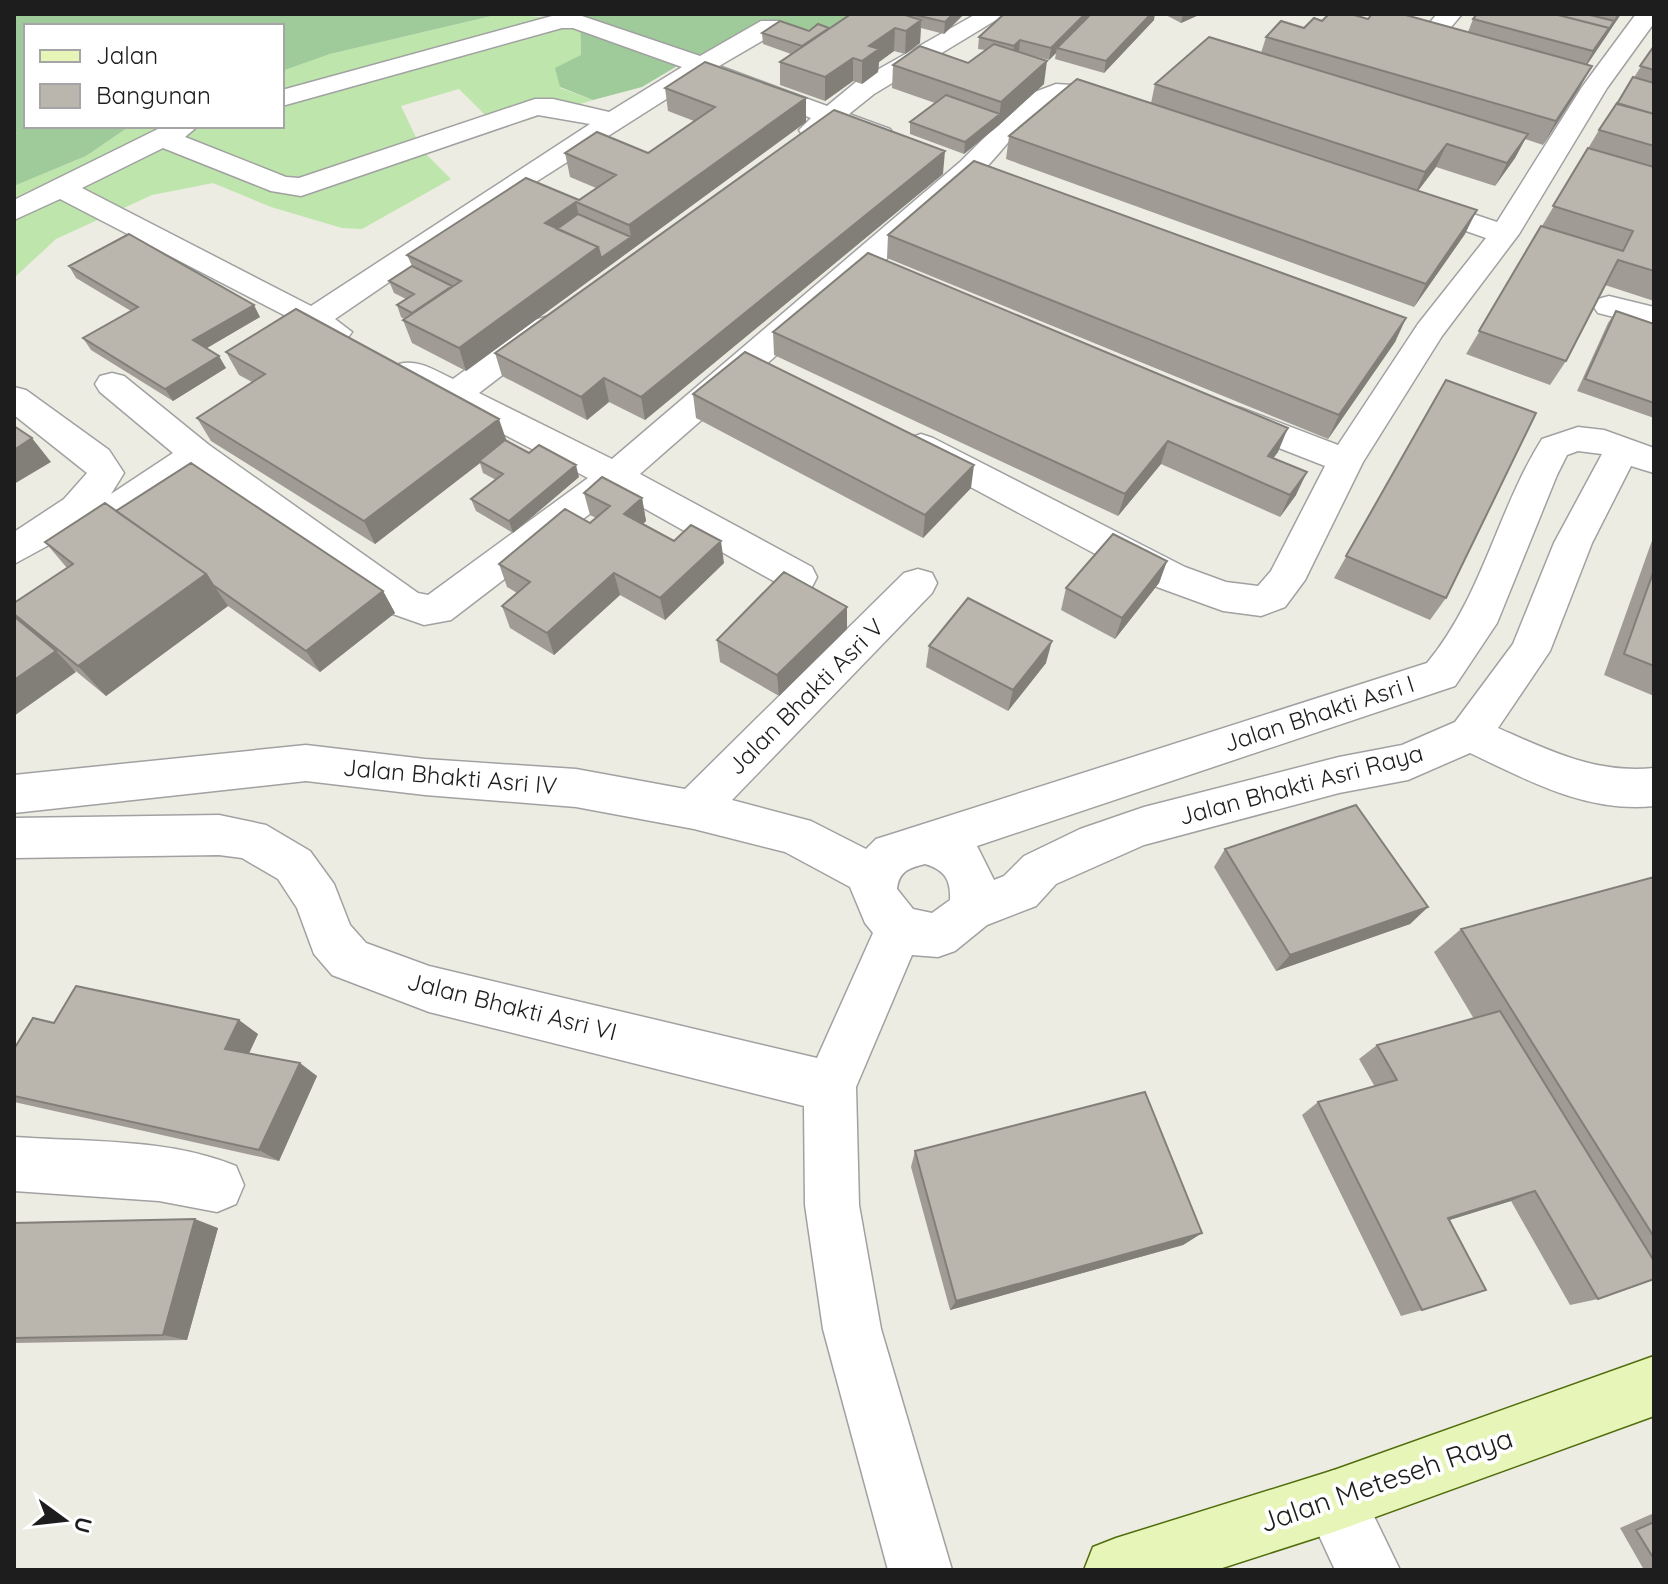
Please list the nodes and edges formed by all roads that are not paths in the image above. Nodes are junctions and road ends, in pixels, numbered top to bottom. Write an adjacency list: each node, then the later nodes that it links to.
1 (994, 14): 13 (street)
2 (1450, 14): 6 (street)
3 (1648, 14): 10 (street)
4 (770, 26): 8 (street)
5 (1399, 31): 6 (street)
6 (1427, 40): 7 (street)
7 (1457, 48)
8 (700, 66): 11 (street); 13 (street); 14 (street)
9 (1564, 78): 10 (street)
10 (1595, 87): 20 (street)
11 (284, 97)
12 (1149, 113): 21 (street)
13 (831, 117): 16 (street); 17 (street)
14 (612, 121): 15 (street); 30 (street)
15 (173, 132): 23 (street)
16 (901, 142)
17 (794, 145)
18 (1521, 147): 20 (street)
19 (942, 158): 21 (street)
20 (1566, 161): 26 (street)
21 (970, 168): 22 (street); 39 (street)
22 (1000, 178)
23 (60, 188): 25 (street); 30 (street)
24 (1386, 193): 26 (street)
25 (14, 211)
26 (1504, 234): 38 (street)
27 (1609, 306): 29 (street)
28 (567, 311): 32 (street)
29 (1654, 317)
30 (313, 319): 32 (street)
31 (112, 384): 36 (street)
32 (454, 395): 39 (street)
33 (14, 398): 40 (street)
34 (1201, 405): 38 (street)
35 (892, 430): 38 (street)
36 (197, 454): 39 (street); 41 (street)
37 (1638, 455): 44 (street, Jalan Bhakti Asri Raya); 49 (street, Jalan Bhakti Asri I)
38 (1346, 461)
39 (615, 476): 42 (street)
40 (14, 550)
41 (14, 577)
42 (798, 577)
43 (918, 583): 47 (street, Jalan Bhakti Asri V)
44 (1470, 734): 45 (street); 51 (street, Jalan Bhakti Asri Raya)
45 (1654, 787)
46 (14, 794): 47 (street, Jalan Bhakti Asri IV)
47 (694, 810): 50 (street, Jalan Bhakti Asri IV)
48 (14, 838): 53 (street, Jalan Bhakti Asri VI)
49 (925, 844): 50 (street); 51 (street)
50 (873, 876): 52 (street)
51 (971, 910): 52 (street)
52 (899, 929): 53 (street)
53 (830, 1087): 58 (street)
54 (14, 1164): 55 (street)
55 (217, 1185)
56 (1654, 1386): 57 (main road, Jalan Meteseh Raya)
57 (1334, 1501): 59 (main road, Jalan Meteseh Raya); 60 (street)
58 (920, 1570)
59 (1116, 1570)
60 (1368, 1570)

